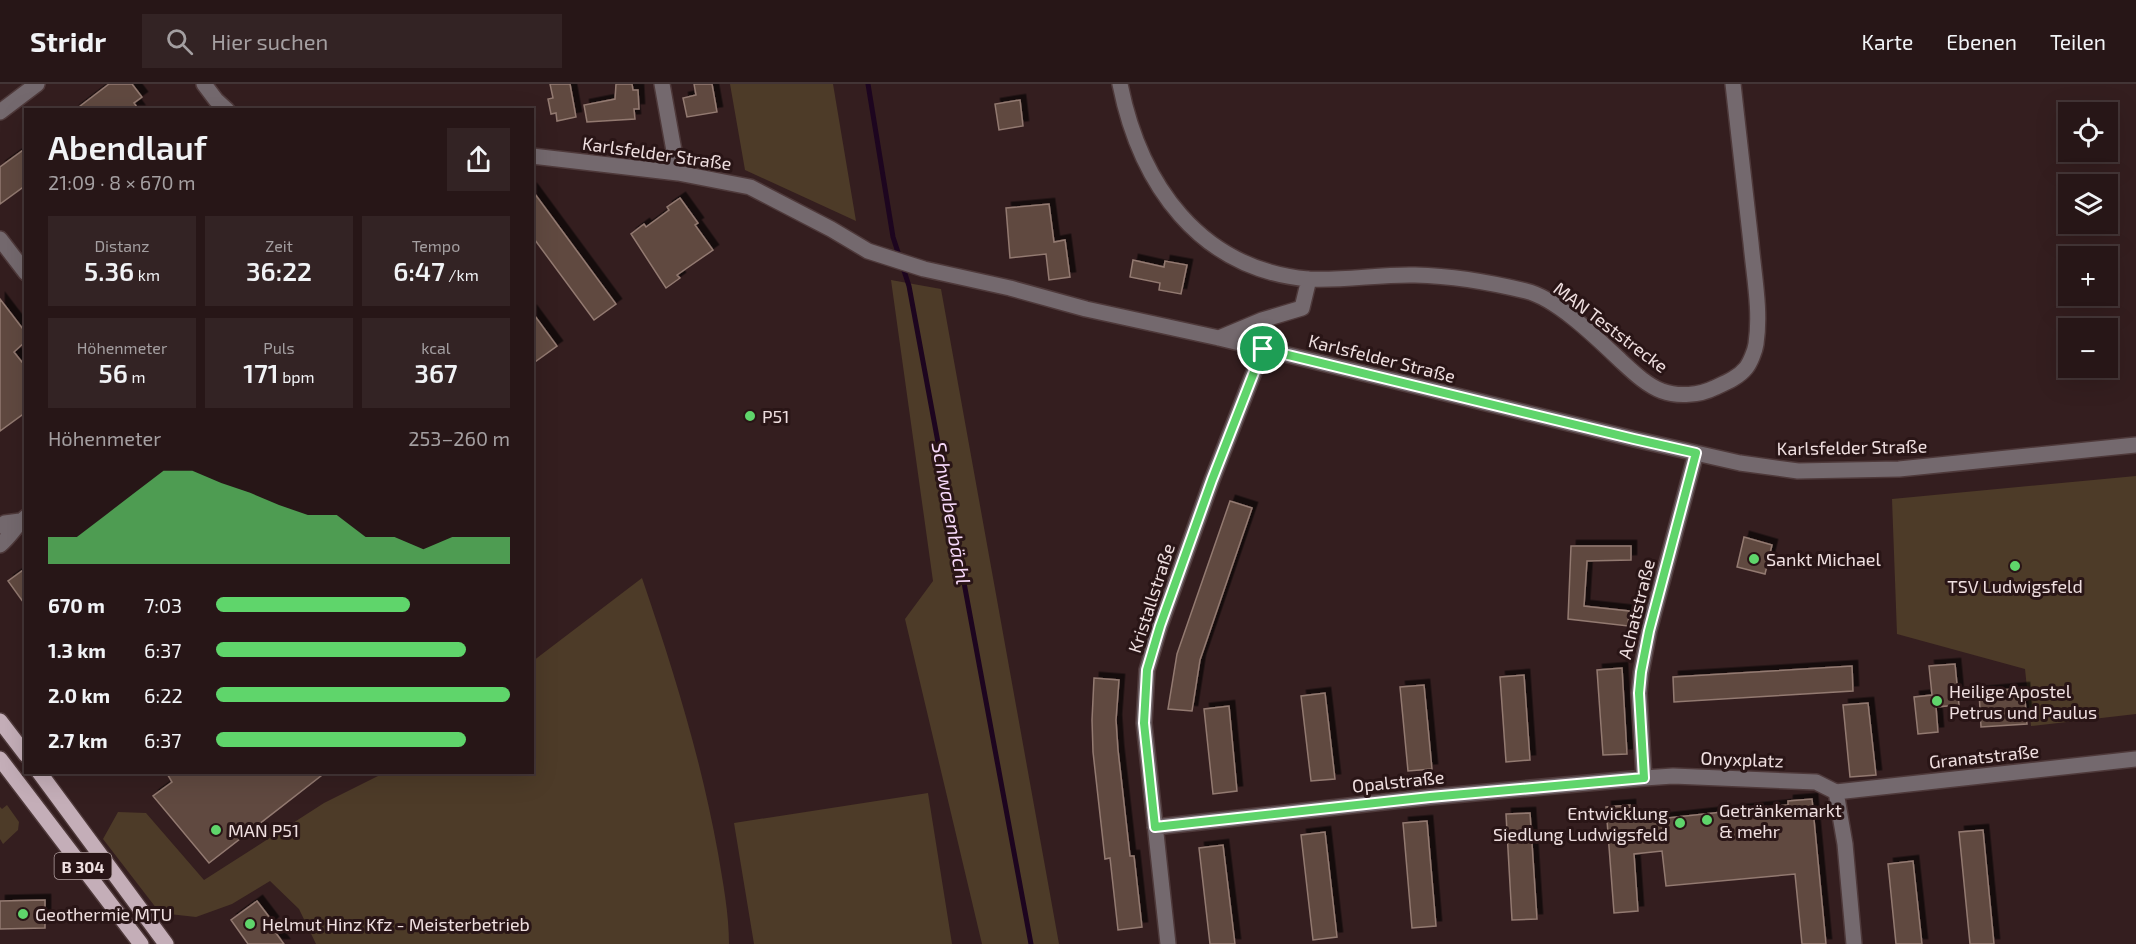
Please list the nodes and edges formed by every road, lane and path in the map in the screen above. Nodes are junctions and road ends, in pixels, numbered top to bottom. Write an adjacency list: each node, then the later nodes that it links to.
1 (37, 84): 7 (street)
2 (204, 84): 6 (street)
3 (662, 84): 9 (street)
4 (1120, 84): 12 (street, MAN Teststrecke)
5 (1733, 84): 12 (street, MAN Teststrecke)
6 (225, 108)
7 (0, 112)
8 (534, 156): 9 (street, Karlsfelder Straße)
9 (678, 173): 13 (street, Karlsfelder Straße)
10 (0, 239): 11 (street)
11 (24, 270)
12 (1309, 279): 13 (street)
13 (1220, 338): 14 (street, Karlsfelder Straße)
14 (1263, 349): 16 (street, Karlsfelder Straße); 27 (street, Kristallstraße)
15 (2136, 445): 16 (street, Karlsfelder Straße)
16 (1696, 453): 25 (street, Achatstraße)
17 (23, 519): 18 (street); 19 (street)
18 (0, 526)
19 (0, 545)
20 (0, 721): 21 (main road)
21 (24, 751)
22 (0, 759): 28 (main road, B 304)
23 (2136, 759): 26 (street, Granatstraße)
24 (40, 774): 29 (main road, B 304)
25 (1644, 778): 26 (street, Onyxplatz); 27 (street, Opalstraße)
26 (1836, 792): 31 (street)
27 (1155, 827): 30 (street, Kristallstraße)
28 (141, 944)
29 (166, 944)
30 (1168, 944)
31 (1854, 944)

